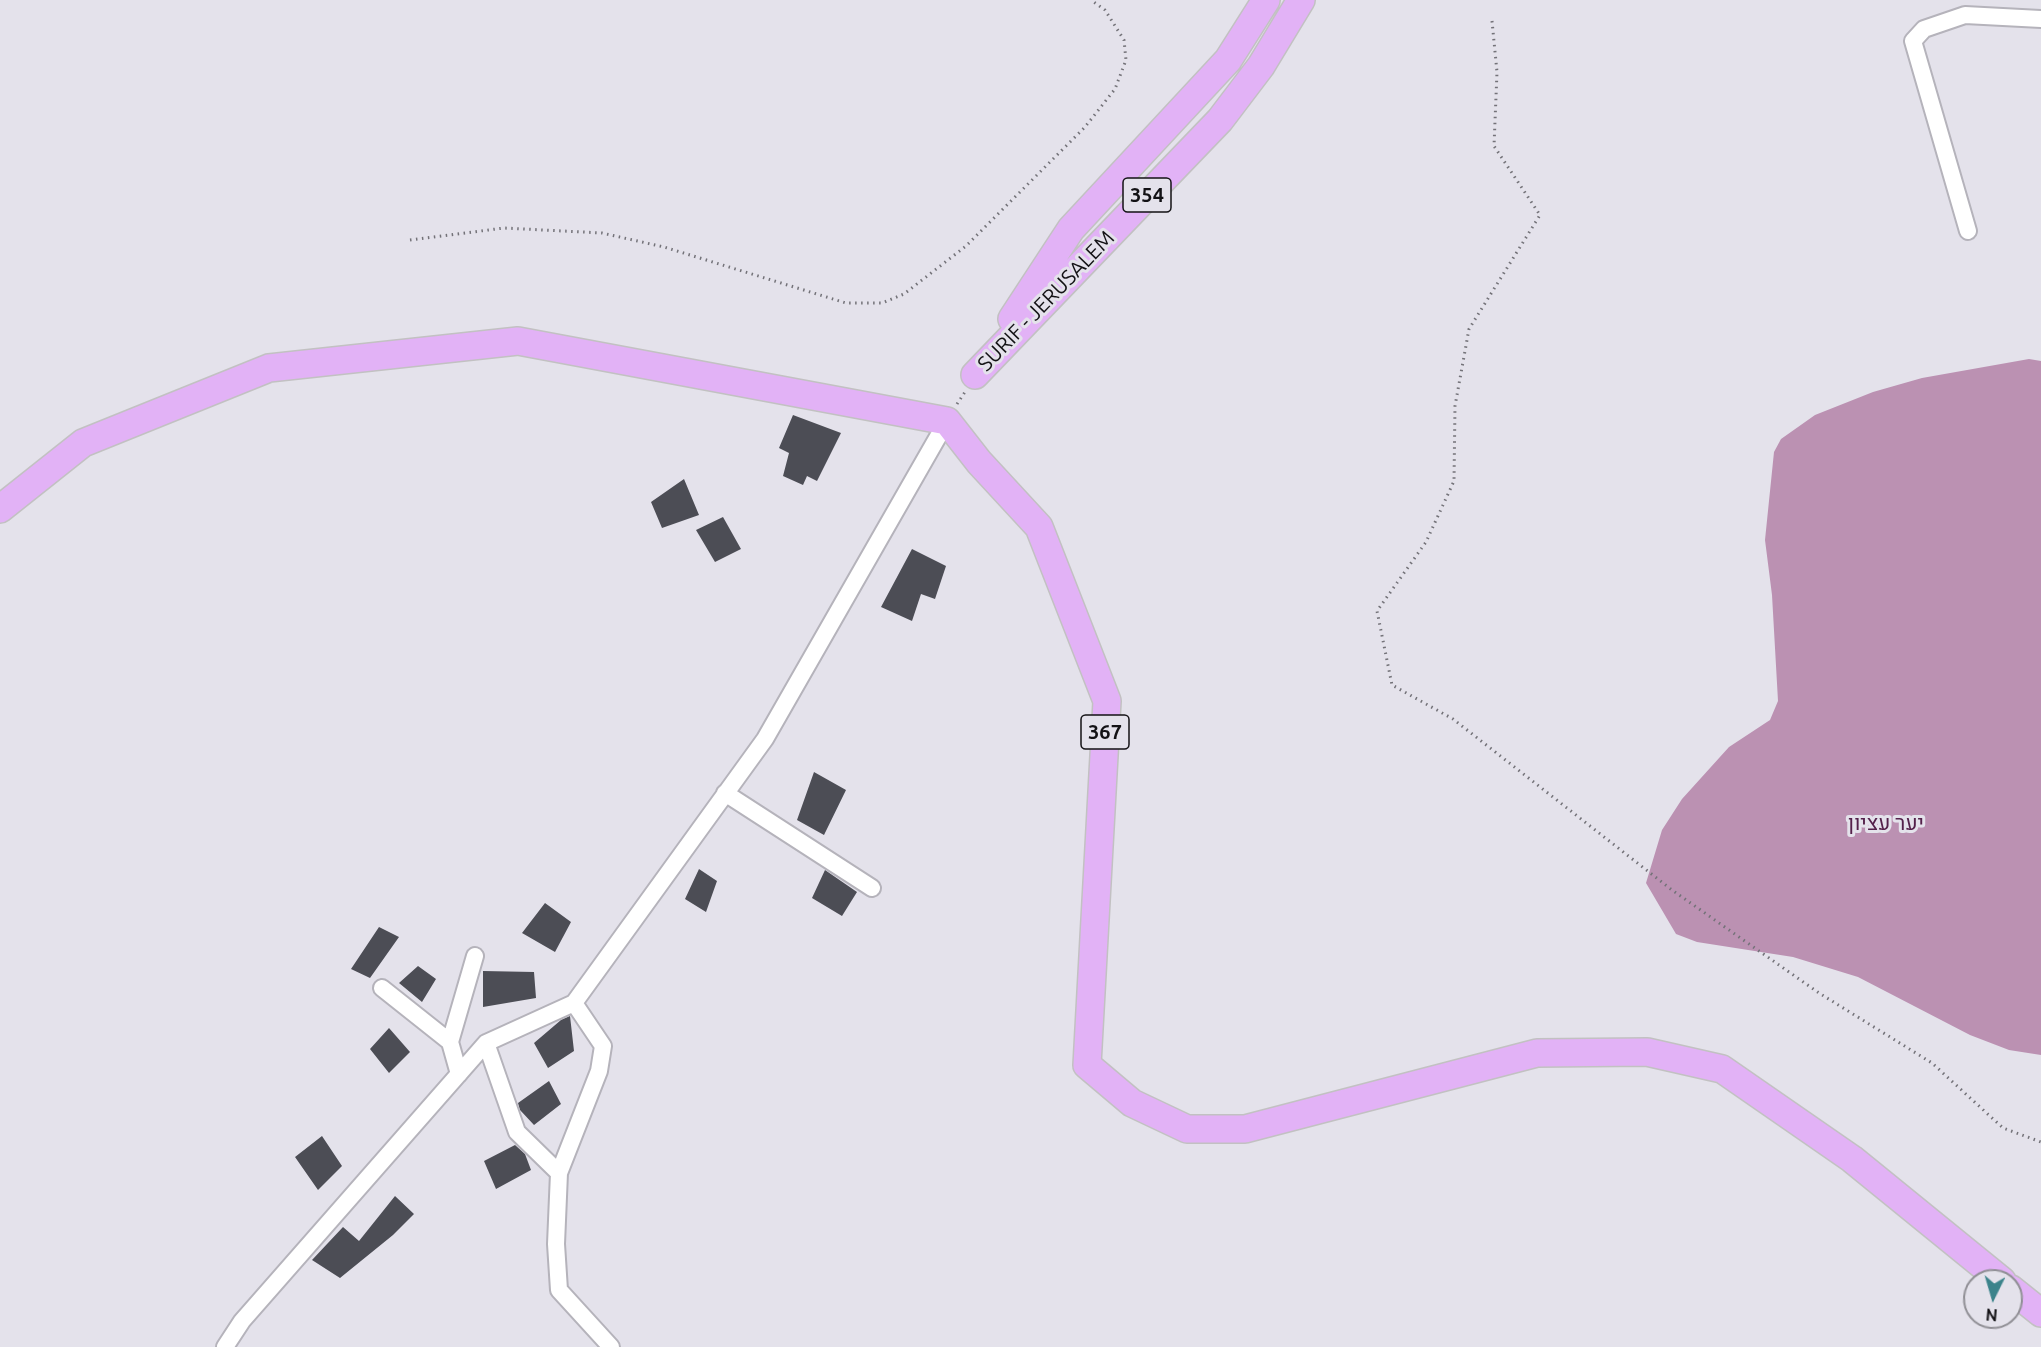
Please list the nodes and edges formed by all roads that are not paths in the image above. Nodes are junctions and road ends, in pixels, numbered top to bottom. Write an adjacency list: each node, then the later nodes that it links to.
1 (1266, 0): 4 (main road, SURIF - JERUSALEM / 354)
2 (1300, 0): 6 (main road, SURIF - JERUSALEM / 354)
3 (2041, 19): 5 (street)
4 (1071, 229): 6 (main road); 6 (main road, SURIF - JERUSALEM / 354)
5 (1968, 231)
6 (1098, 247)
7 (947, 421): 8 (main road); 9 (street); 18 (main road, 367)
8 (0, 508)
9 (725, 793): 10 (street); 13 (street)
10 (872, 888)
11 (475, 956): 14 (street)
12 (382, 988): 14 (street)
13 (574, 1003): 15 (street); 17 (street)
14 (450, 1042): 16 (street)
15 (486, 1043): 16 (street); 17 (street)
16 (459, 1074): 21 (street)
17 (559, 1173): 22 (street)
18 (1987, 1269)
19 (2023, 1299): 20 (main road)
20 (2041, 1313)
21 (225, 1347)
22 (611, 1347)

